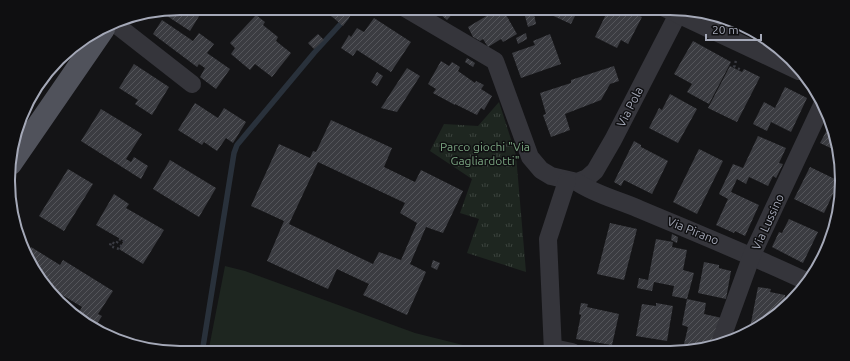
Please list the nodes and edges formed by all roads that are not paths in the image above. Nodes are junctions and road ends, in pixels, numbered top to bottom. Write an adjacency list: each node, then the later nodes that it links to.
1 (417, 15): 10 (street, Via Pirano)
2 (673, 15): 10 (street, Via Pola)
3 (684, 15): 6 (street)
4 (119, 27): 7 (street)
5 (95, 39): 9 (main road)
6 (790, 67)
7 (192, 84)
8 (819, 111): 11 (street, Via Lussino)
9 (18, 150)
10 (572, 182): 11 (street, Via Pirano); 14 (street)
11 (752, 255): 12 (street, Via Pirano); 13 (street, Via Lussino)
12 (802, 279)
13 (722, 337)
14 (553, 346)

